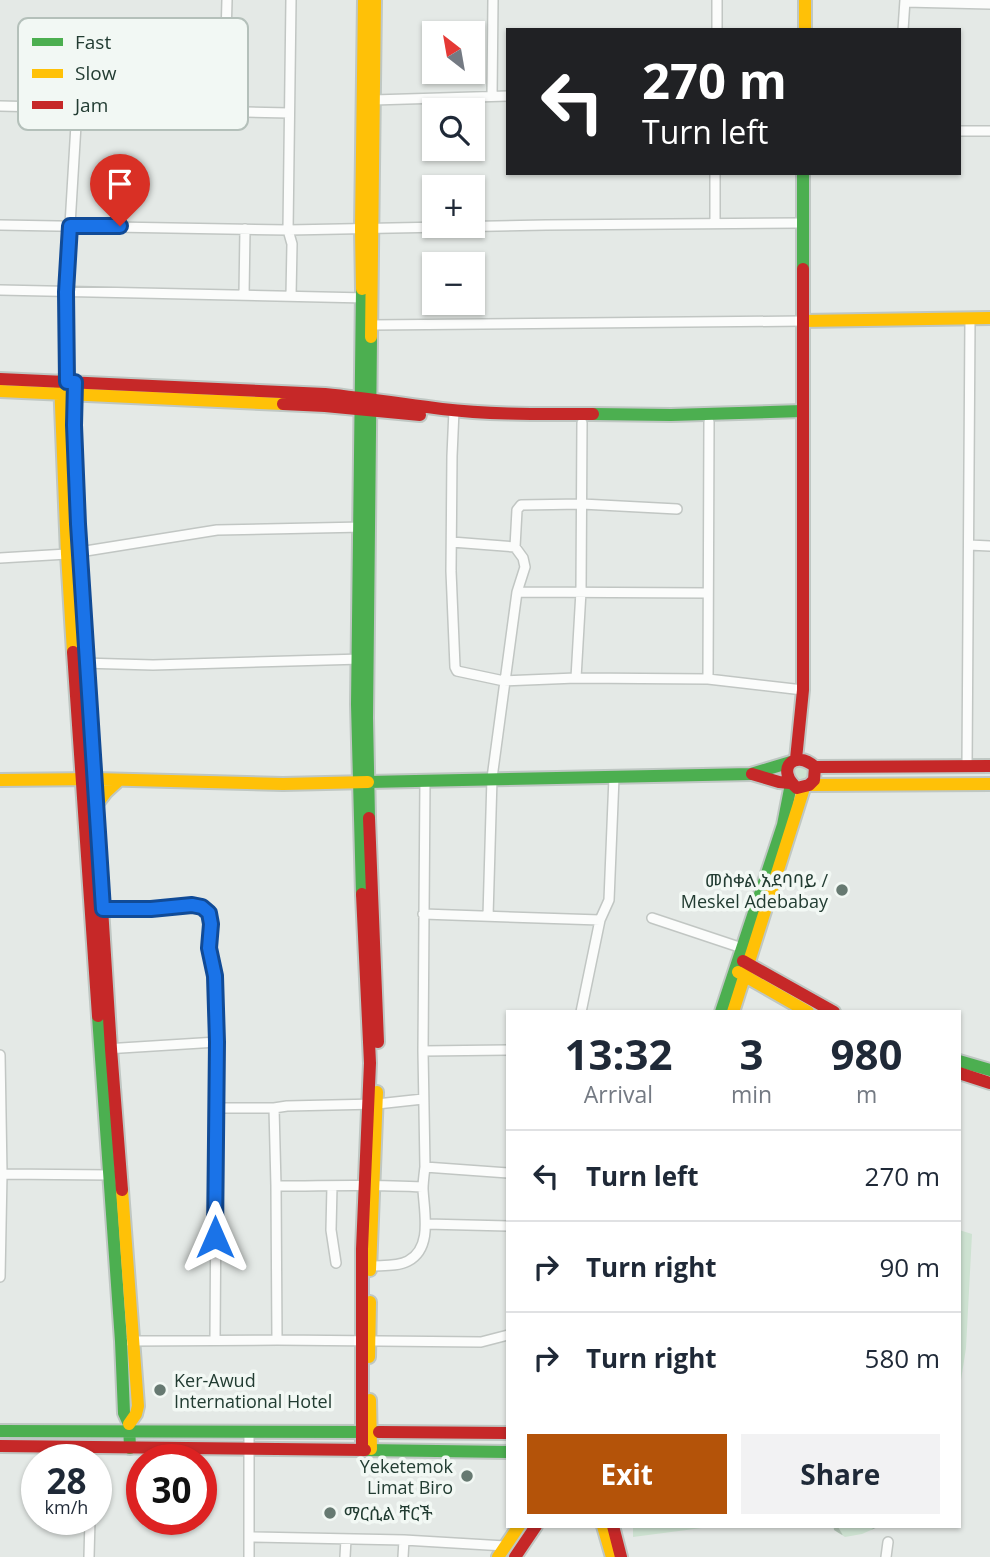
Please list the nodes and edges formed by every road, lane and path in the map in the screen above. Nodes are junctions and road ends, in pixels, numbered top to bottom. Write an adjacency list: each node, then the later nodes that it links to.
1 (227, 0): 10 (street)
2 (291, 0): 20 (street)
3 (364, 0): 31 (street)
4 (375, 0): 16 (street)
5 (493, 0): 14 (street)
6 (717, 0): 11 (street)
7 (805, 0): 12 (street)
8 (905, 1): 9 (street); 13 (street)
9 (990, 4)
10 (226, 18)
11 (717, 28)
12 (805, 28)
13 (904, 28)
14 (492, 96): 15 (street); 16 (street)
15 (506, 96)
16 (373, 100): 31 (street)
17 (0, 106): 18 (street)
18 (18, 106)
19 (248, 112): 20 (street)
20 (289, 113): 32 (street)
21 (76, 130): 29 (street)
22 (961, 131): 23 (street)
23 (990, 131)
24 (715, 175): 26 (street)
25 (803, 175): 27 (street)
26 (715, 223): 27 (street); 31 (street)
27 (802, 223): 40 (street)
28 (0, 225): 29 (street)
29 (70, 226): 30 (street); 34 (street)
30 (245, 229): 32 (street); 35 (street)
31 (367, 229): 32 (street); 37 (street)
32 (288, 230): 36 (street)
33 (0, 290): 34 (street)
34 (66, 292): 35 (street); 43 (street)
35 (244, 295): 36 (street)
36 (292, 296): 37 (street)
37 (367, 298): 41 (street); 45 (street)
38 (990, 318): 39 (street)
39 (970, 319): 40 (street); 54 (street)
40 (803, 321): 41 (street); 47 (street)
41 (371, 325): 45 (street)
42 (0, 379): 43 (street)
43 (68, 387): 44 (street); 45 (street); 57 (street); 58 (street)
44 (0, 391)
45 (365, 403): 46 (street); 52 (street)
46 (454, 415): 47 (street); 49 (street); 53 (street)
47 (802, 415): 48 (street); 68 (street)
48 (709, 422): 49 (street); 62 (street)
49 (582, 423): 50 (street)
50 (582, 504): 51 (street); 56 (street); 60 (street)
51 (677, 509)
52 (365, 527): 57 (street); 63 (street)
53 (452, 542): 56 (street); 67 (street)
54 (969, 545): 55 (street); 71 (street)
55 (990, 546)
56 (515, 547): 61 (street)
57 (81, 552): 58 (street); 64 (street)
58 (67, 554): 59 (street); 64 (street)
59 (0, 558)
60 (581, 591): 61 (street); 62 (street); 65 (street)
61 (517, 592): 67 (street)
62 (708, 593): 66 (street)
63 (363, 659): 64 (street); 82 (street)
64 (80, 663): 69 (street)
65 (576, 678): 66 (street); 67 (street)
66 (708, 679): 68 (street)
67 (504, 681): 75 (street)
68 (803, 690): 70 (street)
69 (87, 758): 76 (street); 77 (street); 79 (street); 80 (street)
70 (802, 762): 71 (street); 73 (street); 84 (street); 84 (street)
71 (967, 766): 72 (street)
72 (990, 766)
73 (751, 774): 74 (street); 84 (street)
74 (614, 777): 75 (street); 91 (street)
75 (492, 778): 81 (street); 89 (street)
76 (81, 779): 77 (street); 79 (street); 85 (street)
77 (95, 779): 80 (street); 86 (street)
78 (0, 780): 79 (street)
79 (61, 780): 85 (street)
80 (115, 780): 82 (street); 86 (street)
81 (425, 780): 82 (street); 88 (street)
82 (364, 781): 108 (street)
83 (990, 784): 84 (street)
84 (799, 785): 92 (street)
85 (82, 800): 87 (street)
86 (96, 805): 87 (street)
87 (97, 910): 98 (street); 99 (street)
88 (424, 914): 89 (street); 101 (street)
89 (488, 916): 91 (street)
90 (652, 918): 92 (street)
91 (600, 920): 93 (street)
92 (742, 963): 94 (street); 95 (street); 96 (street); 97 (street)
93 (582, 1010)
94 (722, 1010)
95 (733, 1010)
96 (805, 1010)
97 (830, 1010)
98 (217, 1042): 99 (street); 109 (street)
99 (106, 1049): 114 (street)
100 (506, 1050): 101 (street)
101 (423, 1051): 107 (street)
102 (0, 1055): 113 (street)
103 (961, 1062): 104 (street)
104 (990, 1070)
105 (961, 1074): 106 (street)
106 (990, 1083)
107 (423, 1100): 108 (street); 111 (street)
108 (373, 1104): 110 (street); 117 (street)
109 (216, 1108): 110 (street); 125 (street)
110 (274, 1108): 115 (street)
111 (425, 1167): 112 (street); 118 (street)
112 (506, 1173)
113 (2, 1174): 114 (street); 123 (street)
114 (115, 1175): 128 (street)
115 (276, 1186): 116 (street); 126 (street)
116 (331, 1186): 117 (street); 121 (street)
117 (369, 1187): 118 (street); 122 (street); 127 (street)
118 (423, 1187): 119 (street)
119 (426, 1224): 120 (street); 122 (street)
120 (506, 1226)
121 (336, 1263)
122 (370, 1266): 127 (street)
123 (0, 1277)
124 (506, 1336): 127 (street)
125 (215, 1340): 126 (street); 128 (street)
126 (277, 1340): 127 (street)
127 (365, 1340): 133 (street)
128 (128, 1341): 129 (street)
129 (130, 1428): 130 (street); 131 (street); 134 (street)
130 (0, 1431)
131 (249, 1432): 133 (street); 138 (street)
132 (506, 1433): 133 (street)
133 (366, 1434): 139 (street)
134 (130, 1444)
135 (0, 1446): 136 (street)
136 (21, 1448)
137 (217, 1449): 138 (street)
138 (249, 1449): 139 (street); 146 (street)
139 (366, 1449): 140 (street)
140 (506, 1451)
141 (518, 1528): 150 (street)
142 (535, 1528): 155 (street)
143 (604, 1528): 156 (street)
144 (614, 1528): 157 (street)
145 (90, 1535): 151 (street)
146 (250, 1537): 147 (street); 152 (street)
147 (346, 1539): 148 (street); 153 (street)
148 (404, 1540): 150 (street); 154 (street)
149 (888, 1542): 158 (street)
150 (502, 1551)
151 (89, 1557)
152 (249, 1557)
153 (345, 1557)
154 (403, 1557)
155 (515, 1557)
156 (612, 1557)
157 (621, 1557)
158 (886, 1557)

